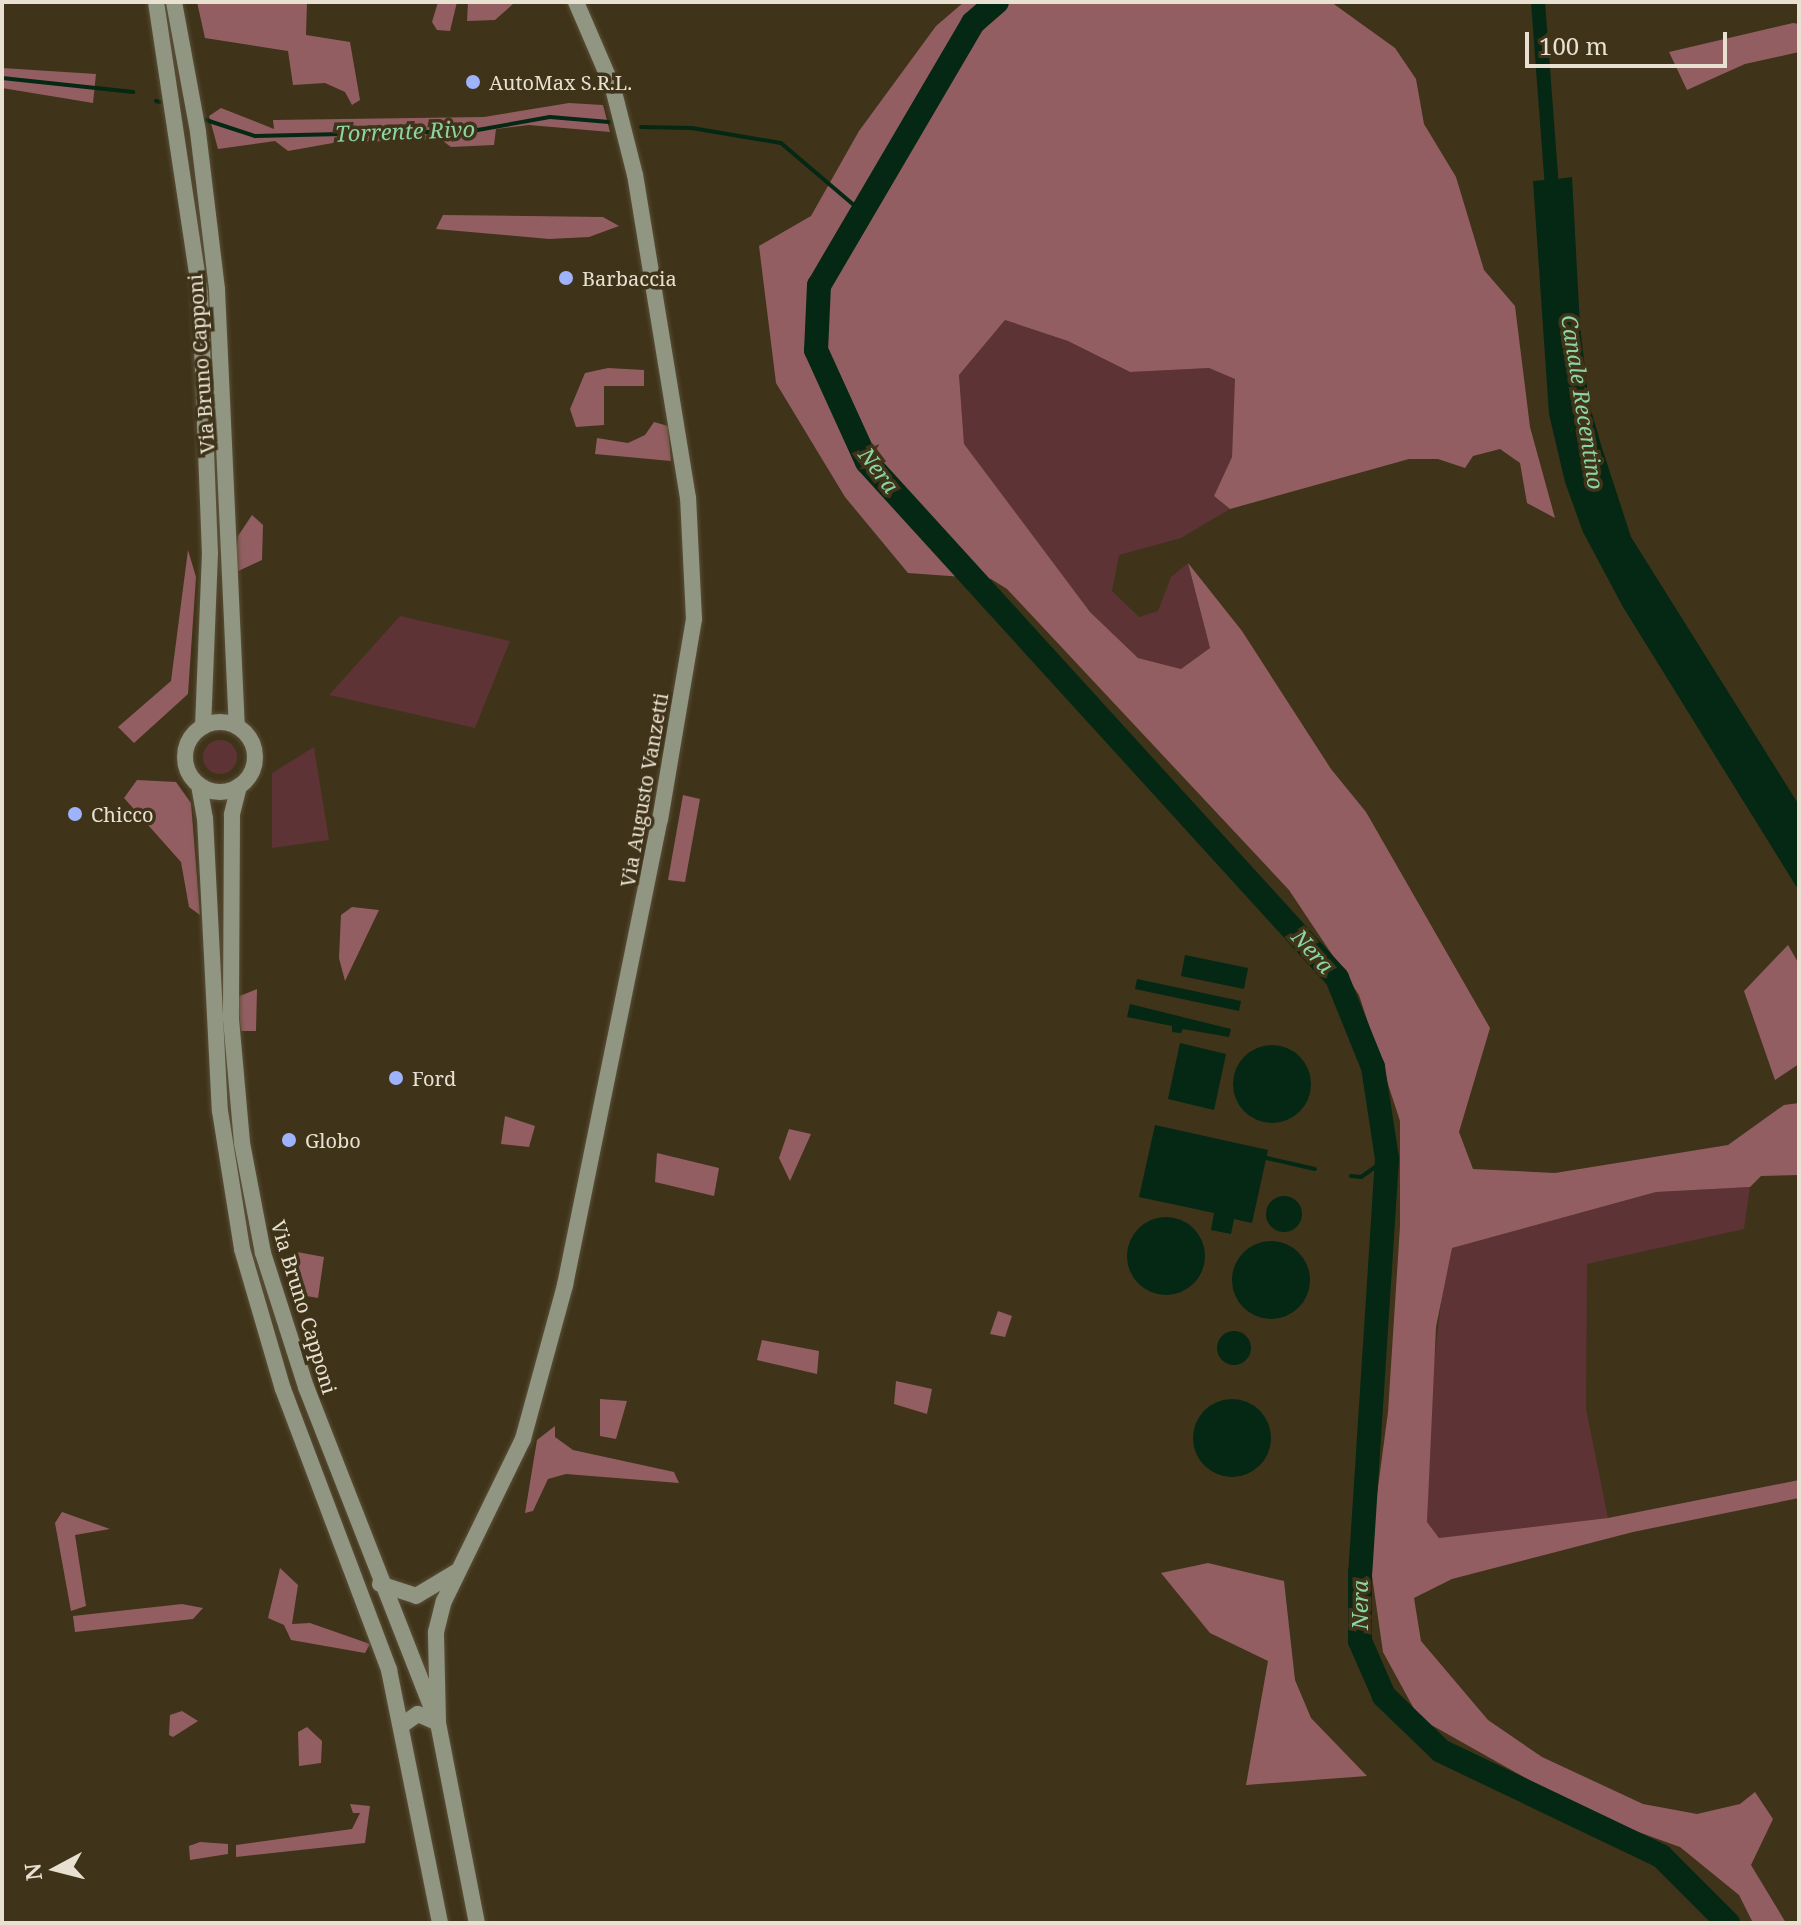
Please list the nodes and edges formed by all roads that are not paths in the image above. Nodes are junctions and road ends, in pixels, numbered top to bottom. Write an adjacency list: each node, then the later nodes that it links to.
1 (156, 2): 4 (main road, Via Bruno Capponi)
2 (174, 2): 5 (main road, Via Bruno Capponi)
3 (576, 2): 8 (main road, Via Augusto Vanzetti)
4 (203, 727): 5 (main road); 6 (main road, Via Bruno Capponi)
5 (237, 727): 7 (main road, Via Bruno Capponi)
6 (199, 785): 7 (main road); 11 (main road, Via Bruno Capponi)
7 (239, 786): 9 (main road, Via Bruno Capponi)
8 (457, 1571): 9 (main road, Via Augusto Vanzetti); 10 (main road, Via Augusto Vanzetti)
9 (380, 1584): 10 (main road, Via Bruno Capponi)
10 (438, 1723): 11 (main road); 13 (main road, Via Bruno Capponi)
11 (402, 1725): 12 (main road, Via Bruno Capponi)
12 (440, 1923)
13 (477, 1923)

